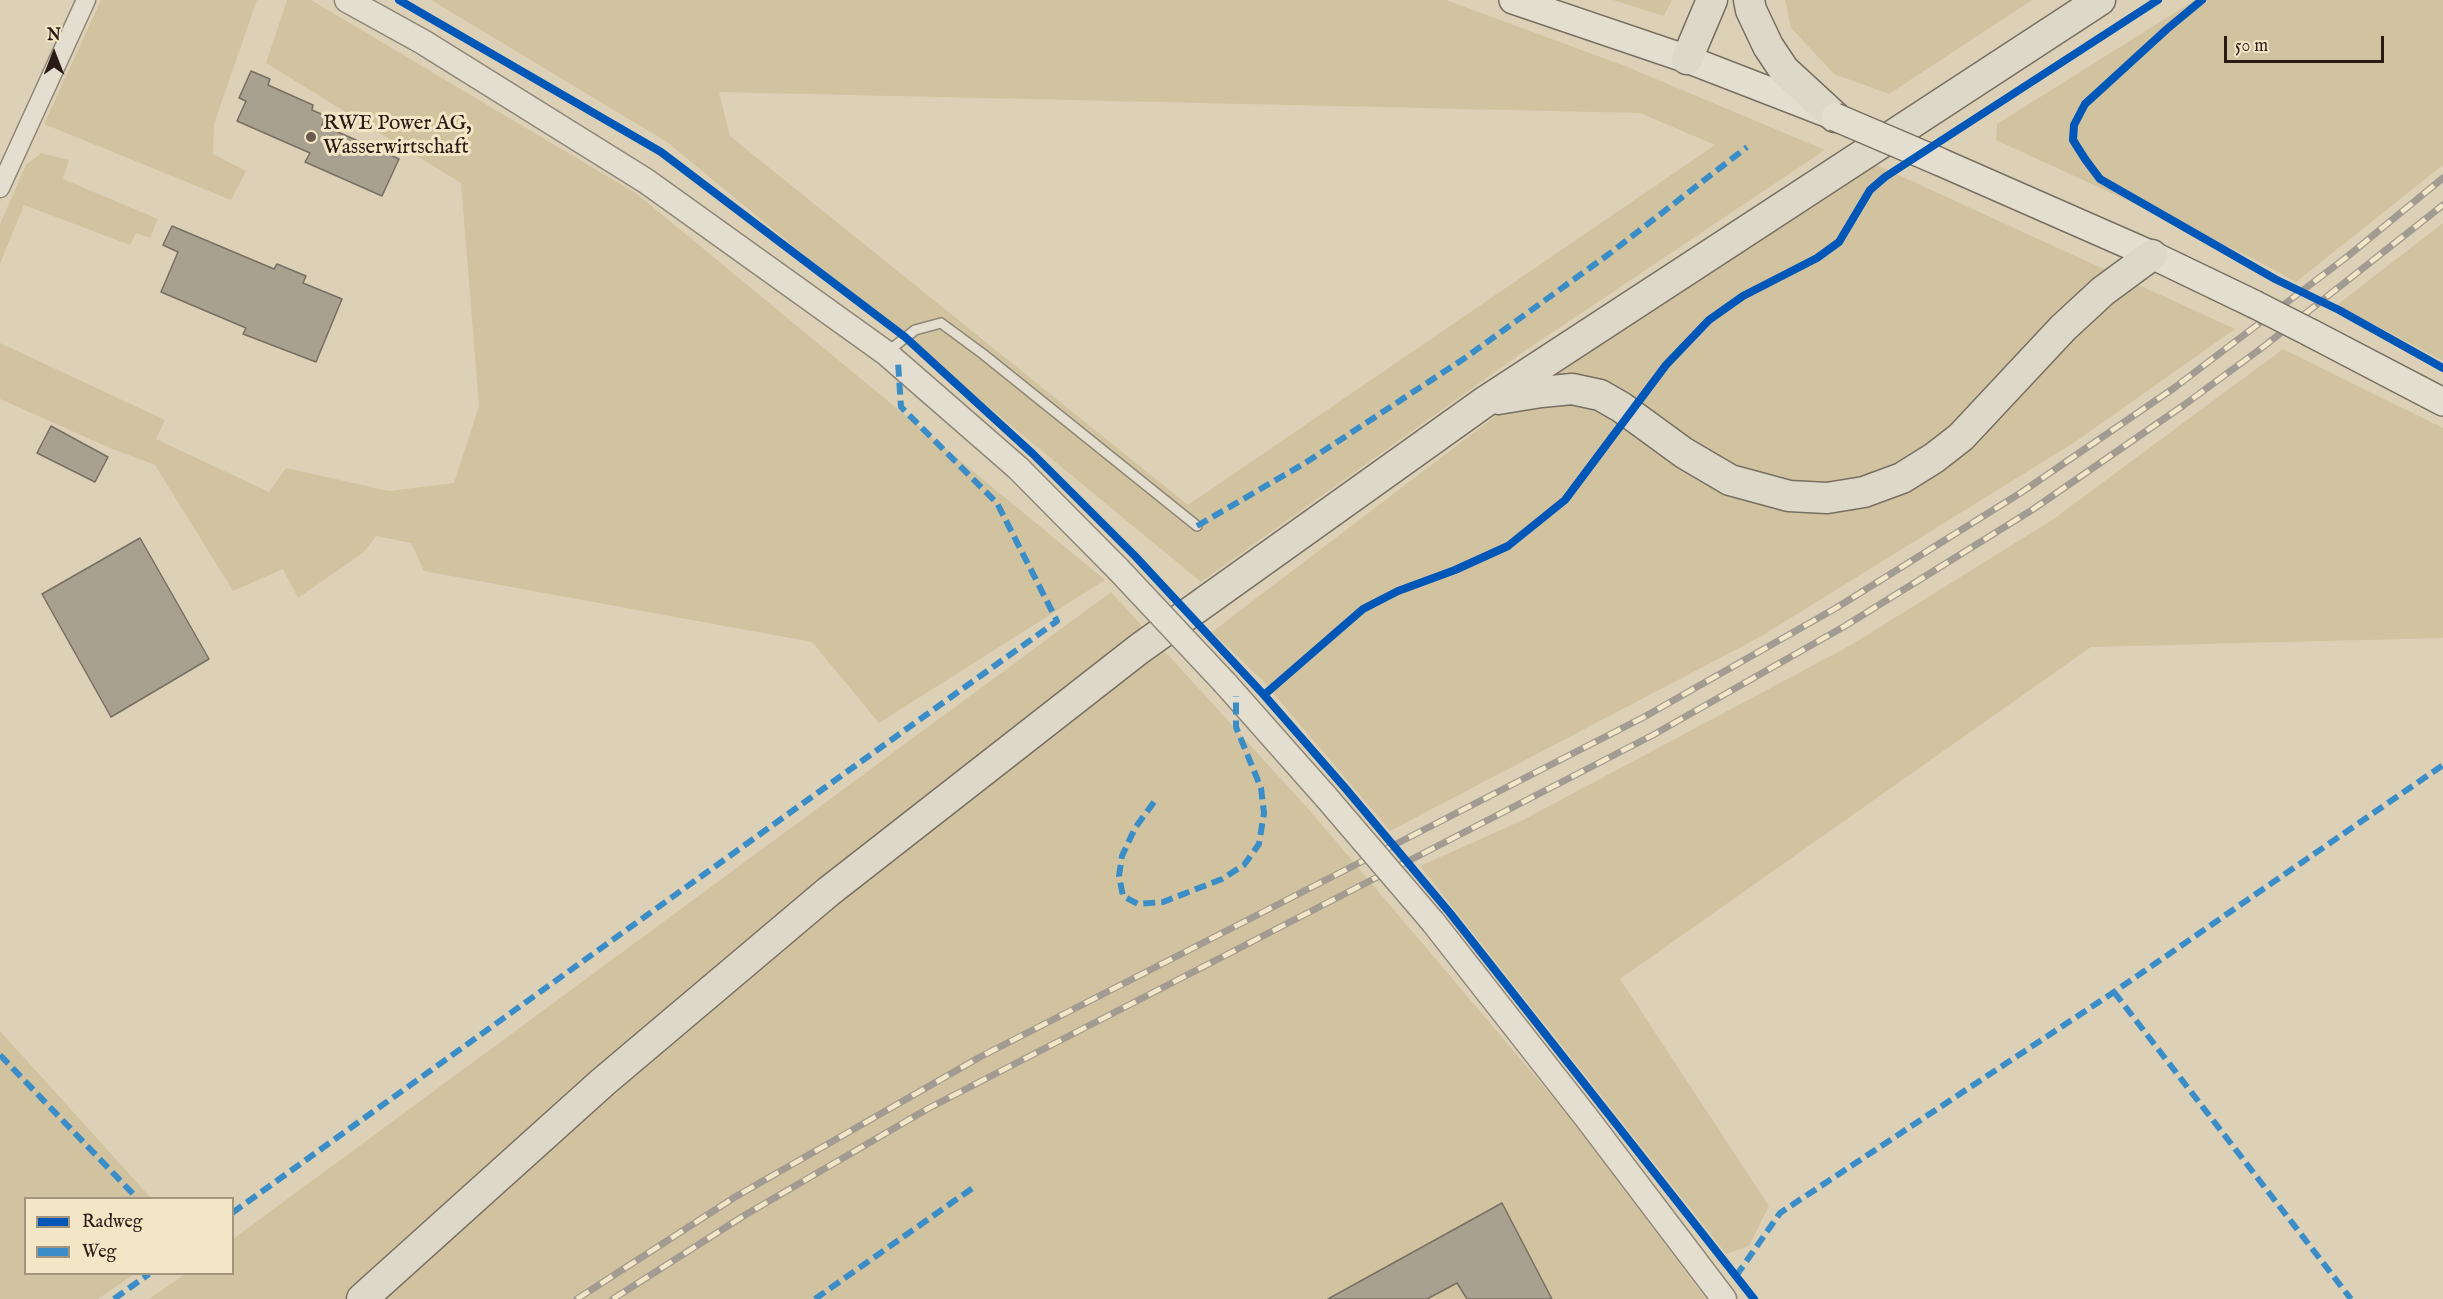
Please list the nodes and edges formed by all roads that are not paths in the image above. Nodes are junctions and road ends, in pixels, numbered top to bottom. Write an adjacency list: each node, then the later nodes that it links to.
1 (86, 0): 9 (street)
2 (347, 0): 11 (street)
3 (1513, 0): 7 (main road)
4 (1712, 0): 7 (main road)
5 (1749, 0): 8 (main road)
6 (2100, 0): 12 (main road)
7 (1687, 59): 8 (main road)
8 (1835, 117): 10 (main road, bridge)
9 (0, 188)
10 (2152, 255): 12 (main road); 13 (main road, bridge)
11 (886, 353): 14 (lane); 16 (street, bridge)
12 (1486, 401): 15 (main road)
13 (2443, 402)
14 (1197, 526)
15 (362, 1299)
16 (1724, 1299)

